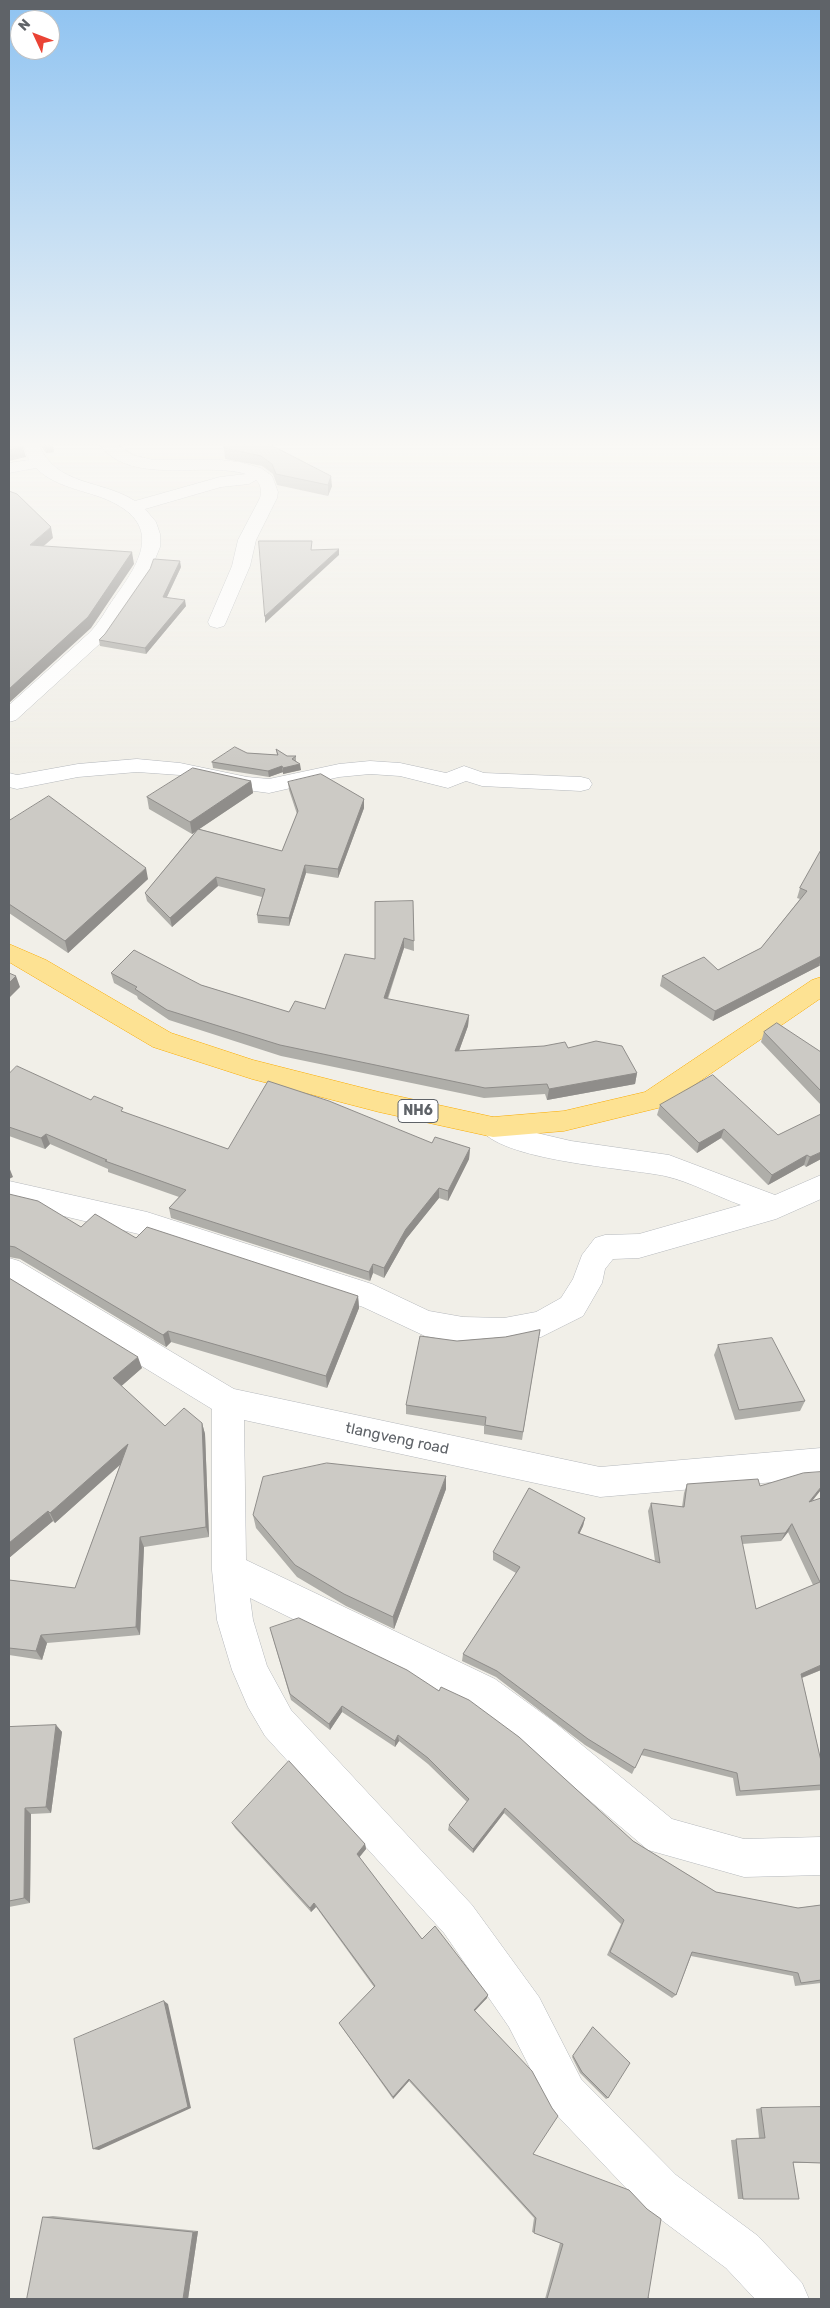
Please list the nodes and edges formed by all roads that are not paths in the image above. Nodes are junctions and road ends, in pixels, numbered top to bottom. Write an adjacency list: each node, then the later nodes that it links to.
1 (150, 551): 4 (street)
2 (244, 551): 3 (street)
3 (217, 622)
4 (9, 716)
5 (9, 780): 6 (street)
6 (581, 784)
7 (9, 952): 9 (highway, NH6)
8 (821, 986): 9 (highway, NH6)
9 (493, 1128): 12 (street)
10 (821, 1186): 12 (street)
11 (9, 1192): 12 (street)
12 (776, 1207)
13 (9, 1270): 14 (street, tlangveng road)
14 (228, 1402): 15 (street, tlangveng road); 16 (street)
15 (821, 1463)
16 (229, 1570): 17 (street); 18 (street)
17 (821, 1856)
18 (786, 2299)

